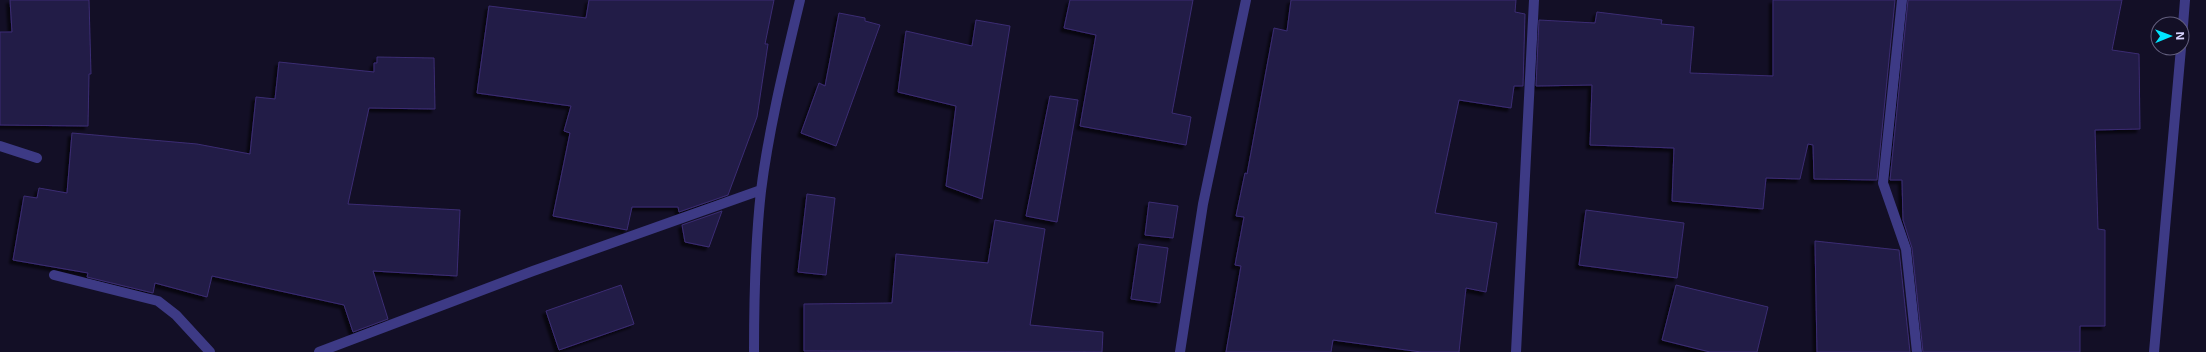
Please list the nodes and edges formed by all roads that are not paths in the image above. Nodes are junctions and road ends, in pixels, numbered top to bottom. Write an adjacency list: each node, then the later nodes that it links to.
1 (800, 0): 10 (street)
2 (1246, 0): 15 (street)
3 (1534, 0): 16 (street)
4 (1902, 0): 17 (street)
5 (2185, 0): 6 (street)
6 (2184, 16)
7 (2180, 56): 18 (street)
8 (0, 146): 9 (street)
9 (36, 158)
10 (761, 190): 13 (street); 14 (street)
11 (54, 275): 12 (street)
12 (210, 352)
13 (318, 352)
14 (754, 352)
15 (1180, 352)
16 (1516, 352)
17 (1917, 352)
18 (2154, 352)

